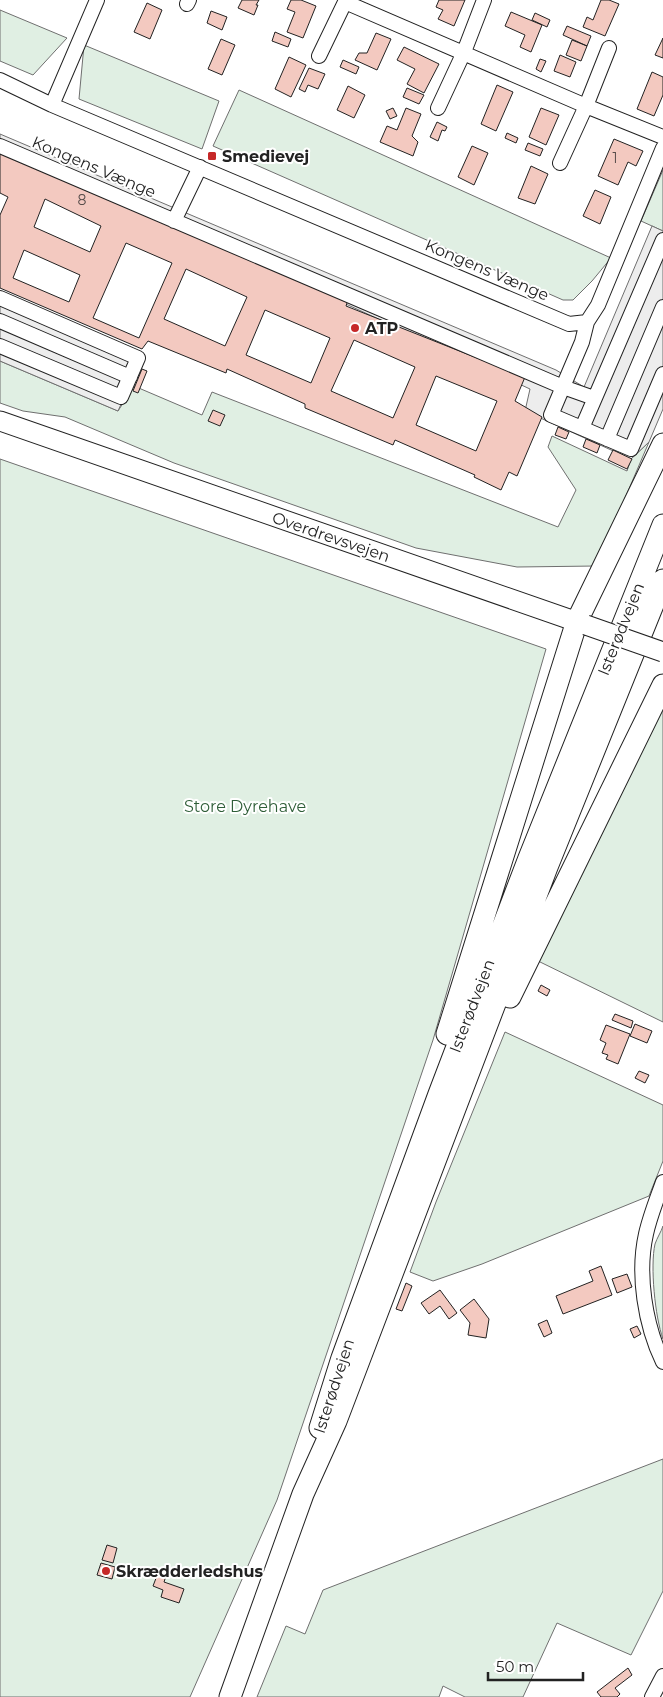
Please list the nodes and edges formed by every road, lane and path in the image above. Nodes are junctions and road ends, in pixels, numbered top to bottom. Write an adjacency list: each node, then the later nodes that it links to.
1 (97, 0): 10 (street)
2 (484, 0): 5 (street)
3 (345, 1): 5 (street); 6 (street)
4 (609, 48): 11 (street)
5 (464, 52): 11 (street); 12 (street)
6 (318, 56)
7 (0, 80): 9 (street, Kongens Vænge)
8 (0, 86): 9 (street, Kongens Vænge)
9 (33, 96): 10 (street, Kongens Vænge)
10 (52, 105): 17 (street, Kongens Vænge)
11 (586, 106): 13 (street); 16 (street)
12 (438, 108)
13 (663, 137)
14 (0, 146): 18 (street, Kongens Vænge)
15 (663, 148): 23 (street)
16 (560, 163)
17 (200, 167): 18 (street); 23 (street, Kongens Vænge)
18 (174, 221): 27 (street, Kongens Vænge)
19 (663, 240): 28 (street)
20 (0, 298): 26 (street)
21 (663, 307): 31 (street)
22 (0, 321): 26 (street)
23 (587, 322): 27 (street)
24 (0, 346): 26 (street)
25 (663, 374): 31 (street)
26 (130, 376)
27 (563, 386): 28 (street, Kongens Vænge); 30 (street)
28 (594, 398): 30 (street)
29 (0, 421): 35 (main road, Overdrevsvejen)
30 (582, 428): 31 (street)
31 (607, 439)
32 (663, 444): 35 (highway)
33 (663, 525): 39 (highway, Isterødvejen)
34 (663, 580): 38 (highway, Isterødvejen)
35 (582, 623): 36 (main road, Overdrevsvejen, bridge); 39 (highway)
36 (663, 652)
37 (663, 685): 38 (highway)
38 (484, 1030): 42 (highway, Isterødvejen)
39 (439, 1094): 42 (highway, Isterødvejen)
40 (663, 1184): 41 (street)
41 (663, 1362)
42 (303, 1494): 44 (highway, Isterødvejen)
43 (663, 1676): 45 (street)
44 (230, 1697)
45 (652, 1697)

